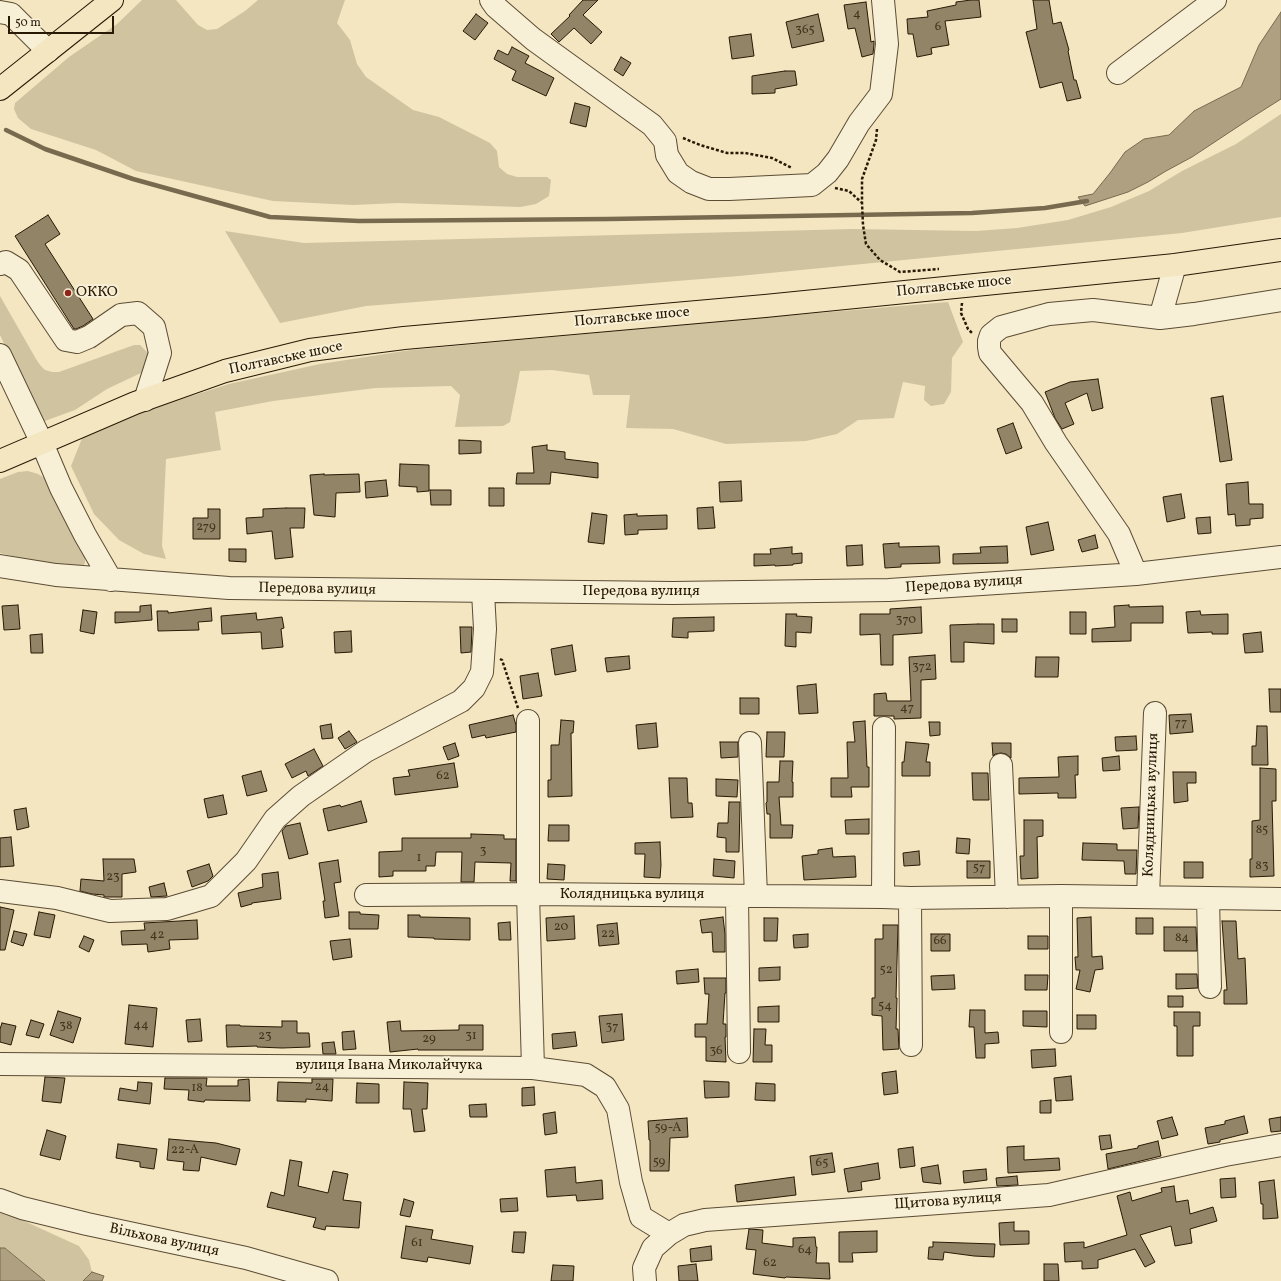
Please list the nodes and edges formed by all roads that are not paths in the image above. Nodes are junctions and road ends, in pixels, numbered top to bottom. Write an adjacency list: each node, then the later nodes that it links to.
1 (112, 0): 6 (main road)
2 (491, 0): 3 (street)
3 (883, 0)
4 (1215, 0): 7 (street)
5 (9, 9): 6 (street)
6 (48, 51): 8 (main road)
7 (1118, 74)
8 (0, 89)
9 (1281, 250): 11 (main road, Полтавське шосе)
10 (0, 264): 15 (street)
11 (1175, 265): 13 (street); 15 (main road, Полтавське шосе)
12 (1281, 300): 13 (street)
13 (1160, 318): 20 (street)
14 (0, 355): 16 (street)
15 (145, 400): 16 (main road, Полтавське шосе)
16 (42, 443): 17 (main road, Полтавське шосе); 21 (street)
17 (0, 461)
18 (1281, 557): 20 (street, Передова вулиця)
19 (0, 566): 21 (street, Передова вулиця)
20 (1136, 574): 22 (street, Передова вулиця)
21 (111, 580): 22 (street, Передова вулиця)
22 (483, 592): 28 (street)
23 (1155, 713): 35 (street, Колядницька вулиця)
24 (528, 721): 29 (street)
25 (884, 728): 33 (street)
26 (750, 743): 31 (street)
27 (1001, 765): 34 (street)
28 (0, 891)
29 (528, 894): 30 (street, Колядницька вулиця); 31 (street, Колядницька вулиця); 44 (street)
30 (366, 895)
31 (746, 896): 33 (street, Колядницька вулиця); 42 (street)
32 (1062, 896): 34 (street, Колядницька вулиця); 35 (street, Колядницька вулиця); 40 (street)
33 (883, 897): 36 (street, Колядницька вулиця)
34 (1007, 897): 36 (street, Колядницька вулиця)
35 (1148, 897): 37 (street, Колядницька вулиця)
36 (910, 898): 41 (street)
37 (1208, 898): 38 (street, Колядницька вулиця); 39 (street)
38 (1281, 899)
39 (1210, 987)
40 (1061, 1032)
41 (911, 1045)
42 (739, 1052)
43 (0, 1064): 44 (street, вулиця Івана Миколайчука)
44 (533, 1068): 47 (street, вулиця Івана Миколайчука)
45 (1281, 1145): 47 (street, Щитова вулиця)
46 (0, 1200): 49 (street, Вільхова вулиця)
47 (669, 1234): 48 (street, Щитова вулиця)
48 (639, 1277)
49 (327, 1281)

